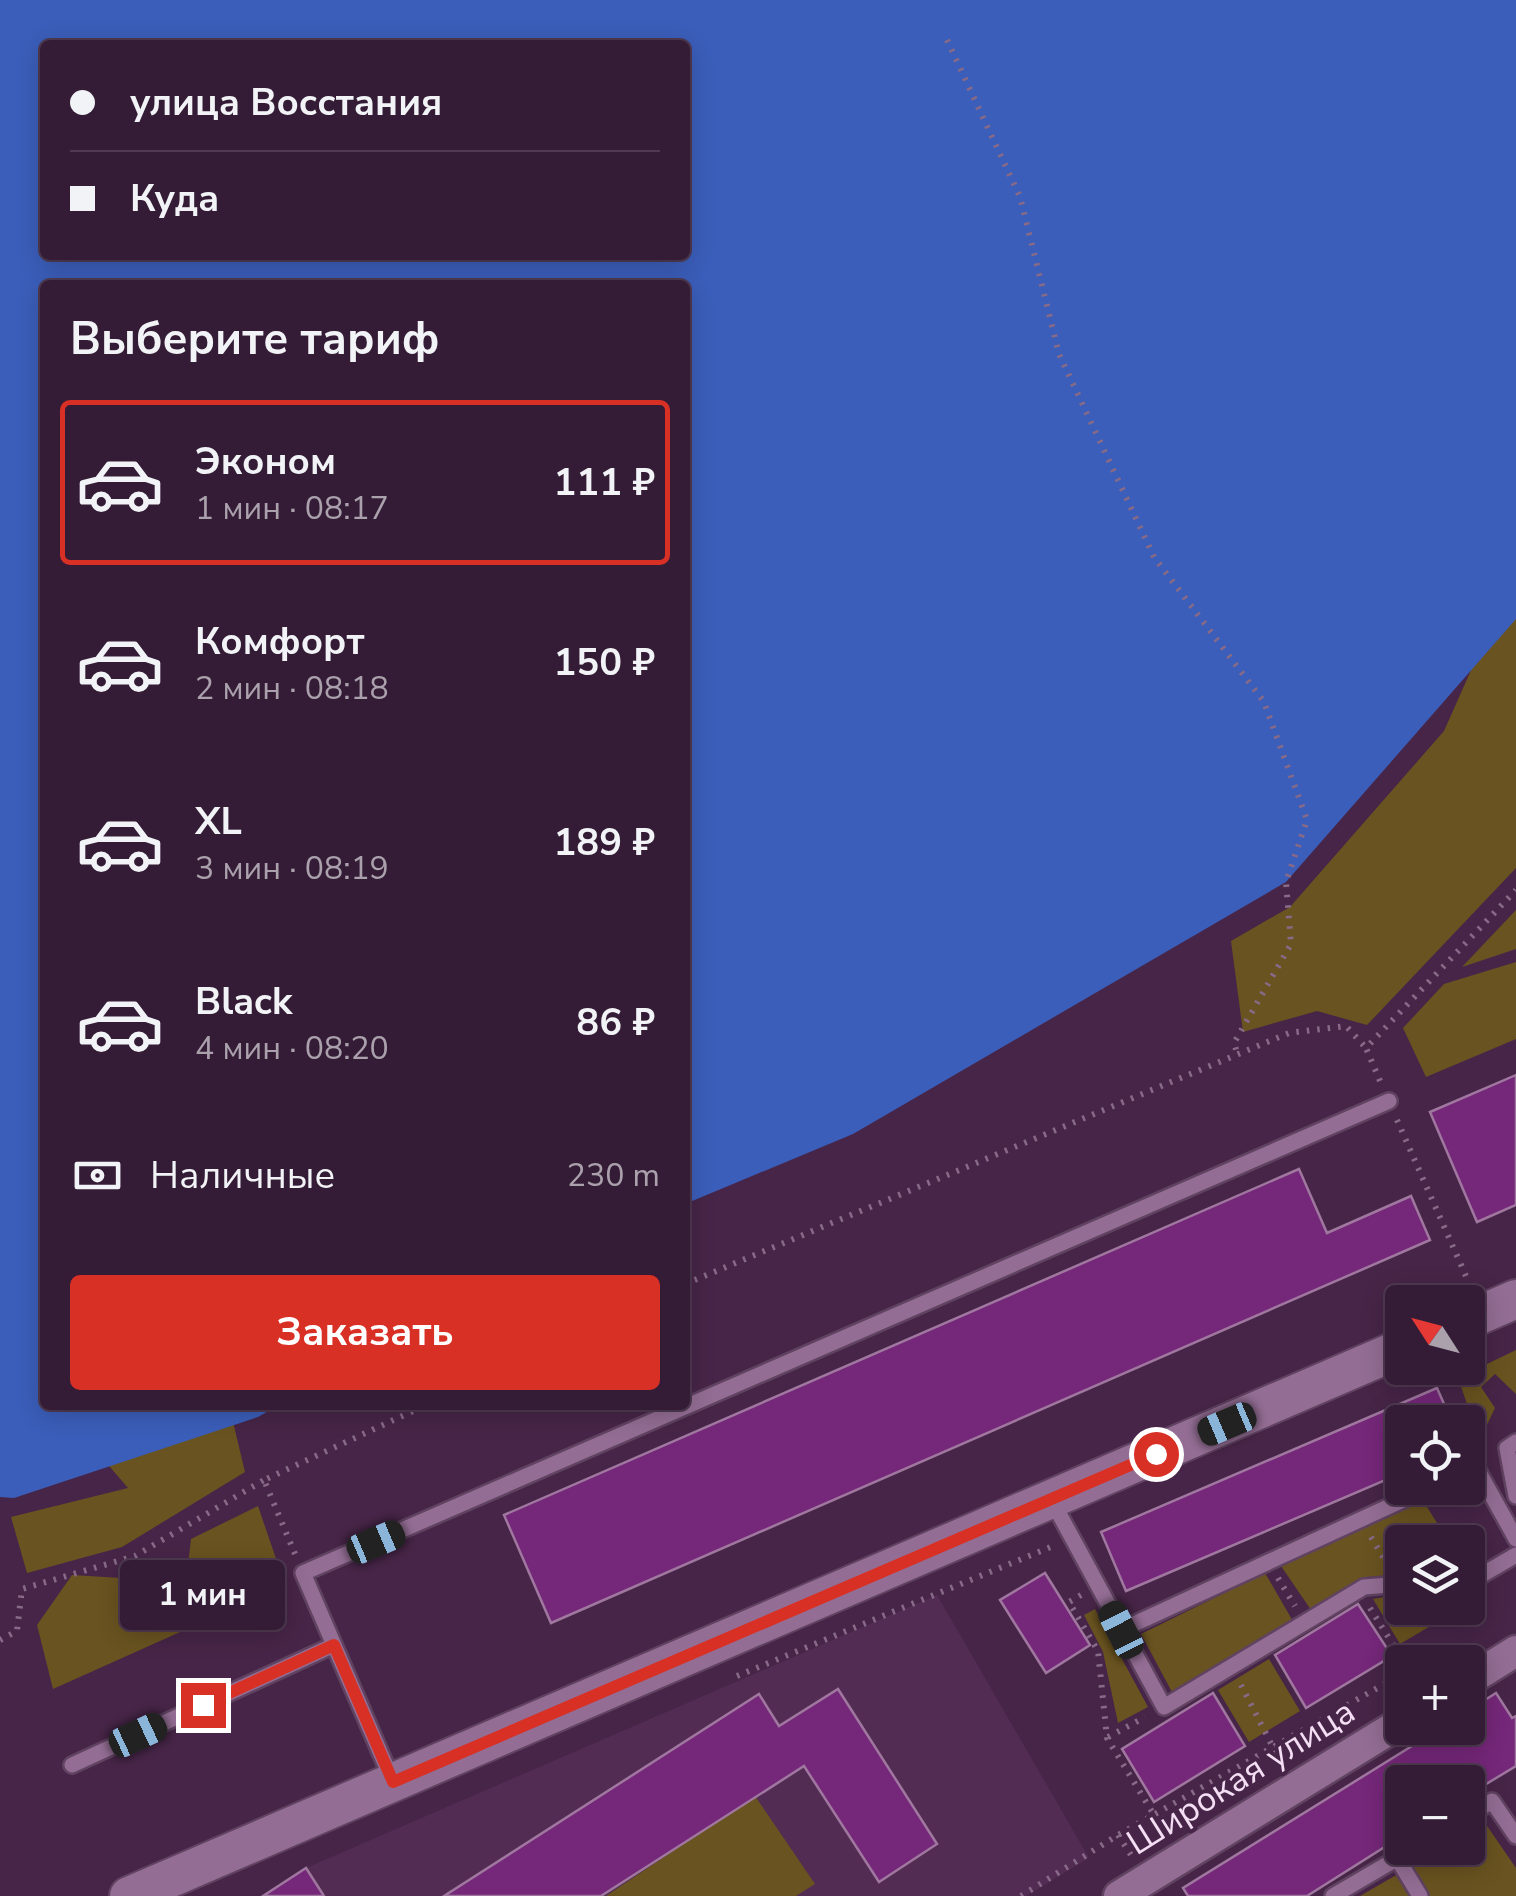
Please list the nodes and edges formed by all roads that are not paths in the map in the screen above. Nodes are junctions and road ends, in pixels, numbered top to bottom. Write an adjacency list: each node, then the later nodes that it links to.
1 (1389, 1101): 3 (lane)
2 (1385, 1355): 8 (street)
3 (690, 1405)
4 (680, 1410): 15 (lane)
5 (1516, 1442): 7 (lane)
6 (1485, 1482): 10 (lane)
7 (1516, 1496)
8 (1051, 1499): 14 (lane); 20 (street)
9 (1390, 1505): 14 (lane)
10 (1515, 1533)
11 (1516, 1555): 12 (lane)
12 (1485, 1573)
13 (1385, 1586): 14 (lane)
14 (1121, 1630)
15 (334, 1645): 19 (lane); 20 (lane)
16 (1516, 1651): 17 (street)
17 (1485, 1671)
18 (1385, 1733): 25 (street, Широкая улица)
19 (72, 1766)
20 (393, 1782): 26 (street)
21 (1485, 1805): 22 (lane)
22 (1516, 1836)
23 (1385, 1865): 27 (lane)
24 (1401, 1865): 28 (lane)
25 (1128, 1894)
26 (129, 1896)
27 (1333, 1896)
28 (1420, 1896)

